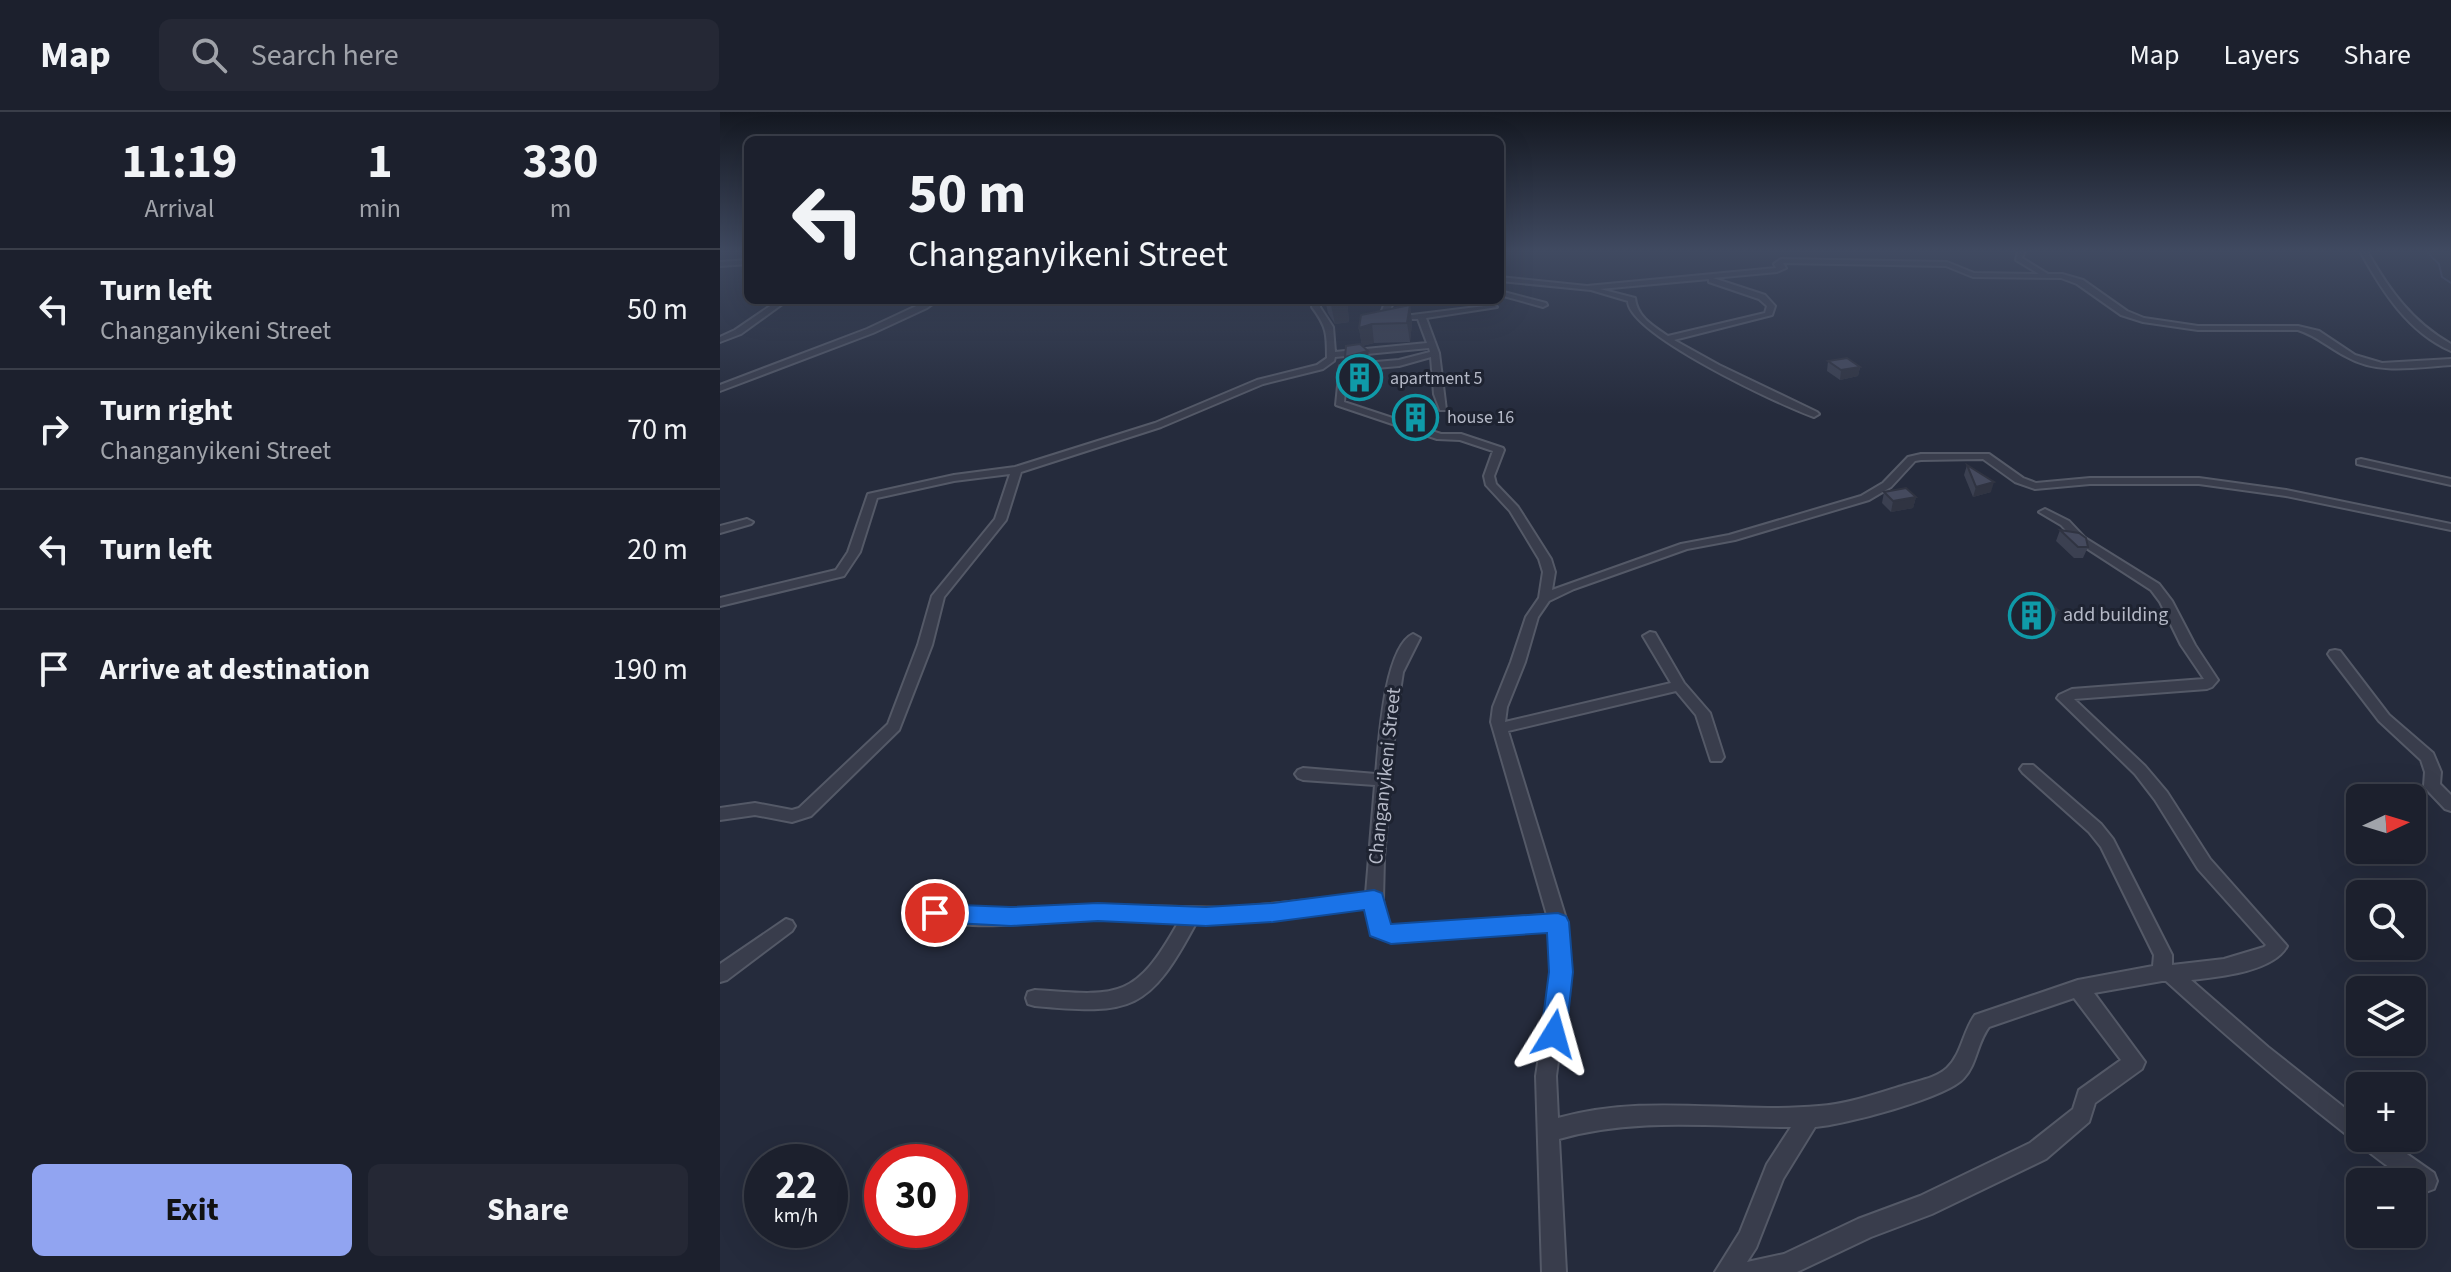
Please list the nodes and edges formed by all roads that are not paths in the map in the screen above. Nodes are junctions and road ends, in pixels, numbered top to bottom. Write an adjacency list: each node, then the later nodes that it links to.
1 (777, 305): 12 (street)
2 (929, 305): 19 (street)
3 (1316, 305): 15 (street)
4 (1388, 305): 10 (street)
5 (1632, 305): 11 (street)
6 (1770, 305): 11 (street)
7 (2113, 305): 16 (street)
8 (2395, 305): 13 (street)
9 (1493, 307): 10 (street)
10 (1422, 316): 14 (street)
11 (1667, 339): 21 (street)
12 (720, 340)
13 (2451, 348)
14 (1433, 349): 15 (street); 18 (street); 20 (street)
15 (1331, 355): 17 (street)
16 (2451, 362)
17 (1320, 367): 18 (street); 23 (street)
18 (1343, 368): 29 (street)
19 (720, 388)
20 (1443, 408)
21 (1814, 414)
22 (2361, 462): 24 (street)
23 (1016, 470): 30 (street); 41 (street)
24 (2450, 480)
25 (2045, 512): 47 (street)
26 (747, 522): 28 (street)
27 (2451, 527): 29 (street)
28 (720, 530)
29 (1545, 598): 35 (street)
30 (720, 602)
31 (1650, 636): 34 (street)
32 (1413, 638): 39 (street, Changanyikeni Street)
33 (2335, 654): 40 (street)
34 (1679, 686): 35 (street); 36 (street)
35 (1500, 728): 45 (street)
36 (1716, 757)
37 (2028, 769): 47 (street)
38 (1303, 774): 39 (street)
39 (1384, 780): 42 (street, Changanyikeni Street)
40 (2451, 805)
41 (720, 814)
42 (1374, 900): 44 (street); 45 (street, Changanyikeni Street)
43 (918, 903): 44 (street)
44 (1191, 915): 50 (street)
45 (1558, 922): 53 (street)
46 (786, 926): 48 (street)
47 (2166, 973): 49 (street); 52 (street)
48 (720, 974)
49 (2078, 988): 51 (street); 58 (street)
50 (1035, 998)
51 (1809, 1117): 53 (street); 57 (street)
52 (2346, 1122)
53 (1547, 1132): 56 (street)
54 (2386, 1152): 55 (street)
55 (2408, 1168)
56 (1554, 1272)
57 (1727, 1272)
58 (1752, 1272)

